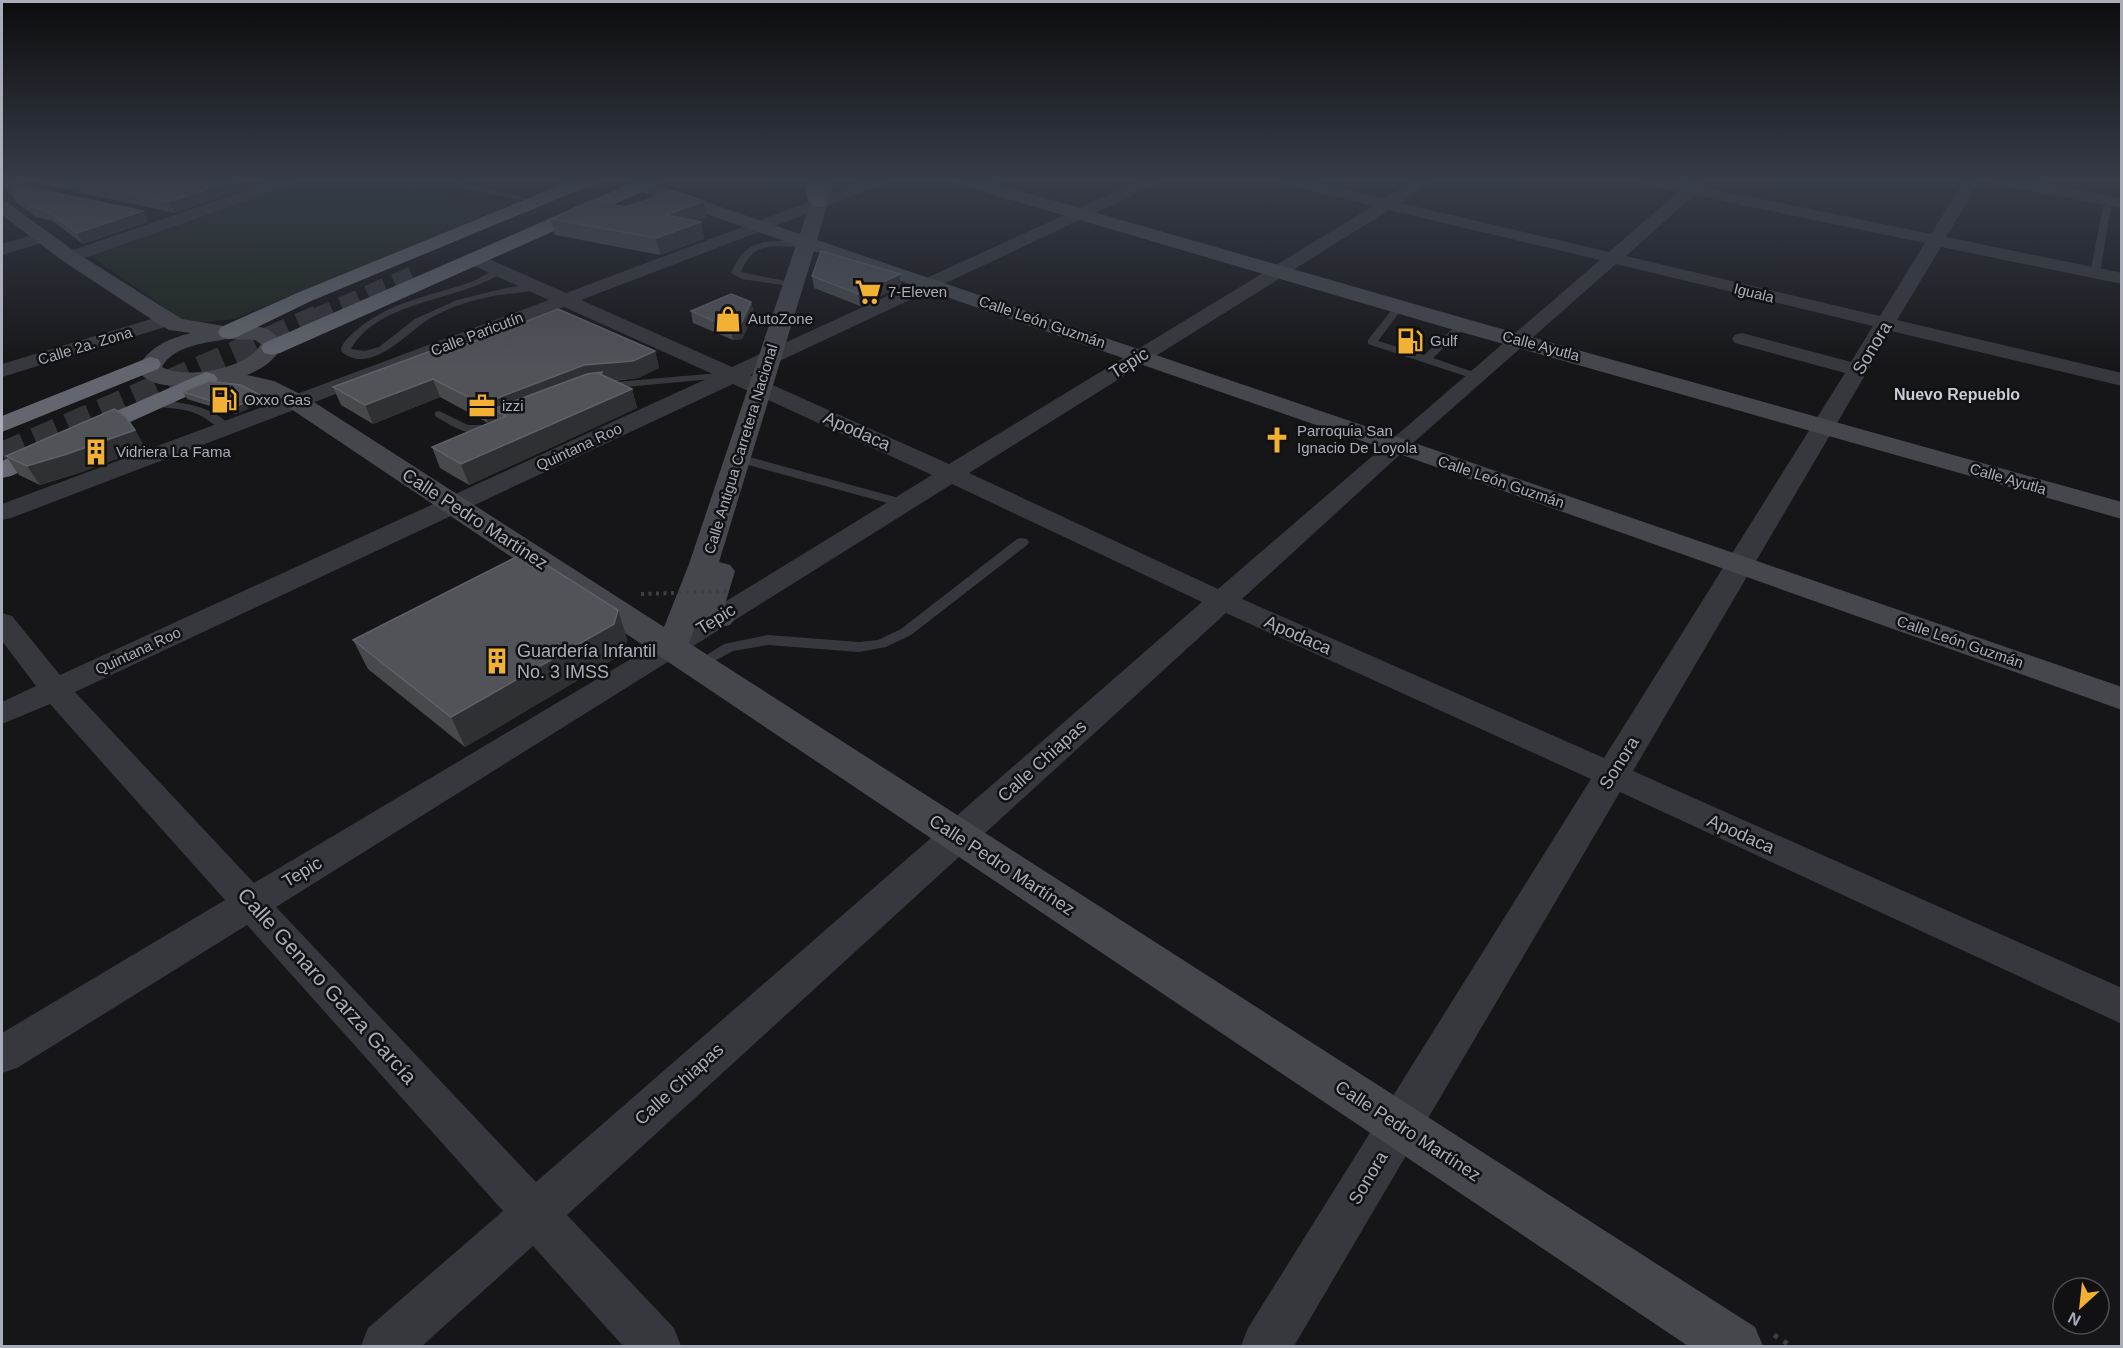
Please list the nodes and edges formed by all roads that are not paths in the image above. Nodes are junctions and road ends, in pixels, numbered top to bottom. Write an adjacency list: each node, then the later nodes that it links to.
1 (27, 242): 19 (street)
2 (49, 242): 20 (street)
3 (111, 242): 20 (street)
4 (436, 242): 35 (highway)
5 (456, 242): 23 (highway)
6 (496, 242): 27 (highway)
7 (515, 242): 22 (highway)
8 (719, 242): 36 (street, Calle Paricutín)
9 (800, 242): 18 (street, Calle León Guzmán)
10 (1022, 242): 32 (street)
11 (1181, 242): 25 (street, Calle Ayutla)
12 (1325, 242): 25 (street, Tepic)
13 (1540, 242): 21 (street, Iguala)
14 (1631, 242): 21 (street, Calle Chiapas)
15 (1935, 242): 42 (street, Sonora)
16 (1941, 242): 26 (street)
17 (2104, 242): 26 (lane)
18 (806, 244): 31 (street, Calle Antigua Carretera Nacional); 31 (lane); 32 (street, Calle León Guzmán)
19 (2, 250)
20 (70, 256): 40 (street)
21 (1611, 259): 42 (street, Iguala); 45 (street, Calle Chiapas)
22 (476, 260): 24 (street, Apodaca); 38 (highway)
23 (391, 270)
24 (500, 270): 29 (lane); 33 (street, Apodaca)
25 (1278, 270): 37 (street, Calle Ayutla); 47 (street, Tepic)
26 (2095, 273): 28 (street)
27 (414, 275)
28 (2121, 279)
29 (480, 282): 30 (lane); 34 (lane)
30 (466, 285): 34 (lane); 38 (lane)
31 (792, 285): 48 (street, Calle Antigua Carretera Nacional)
32 (932, 285): 47 (street, Calle León Guzmán); 48 (street)
33 (537, 286): 34 (lane); 36 (street, Apodaca)
34 (493, 291)
35 (304, 297): 39 (highway); 43 (highway)
36 (568, 300): 56 (street, Apodaca); 60 (street, Calle Paricutín)
37 (1400, 305): 41 (street, Calle Ayutla); 49 (lane)
38 (370, 306): 39 (highway)
39 (348, 315): 46 (highway)
40 (172, 322): 43 (street); 50 (street); 52 (street, Calle 2a. Zona)
41 (1462, 325): 45 (street, Calle Ayutla); 49 (lane)
42 (1886, 325): 51 (street, Sonora); 55 (street, Iguala)
43 (229, 332): 46 (street); 50 (street)
44 (1742, 339): 51 (street)
45 (1521, 340): 53 (street, Calle Chiapas); 65 (street, Calle Ayutla)
46 (264, 355): 54 (street); 57 (street)
47 (1140, 356): 67 (street, Calle León Guzmán); 70 (street, Tepic)
48 (770, 357): 56 (street, Calle Antigua Carretera Nacional)
49 (1426, 359): 53 (lane)
50 (152, 362): 54 (street); 59 (highway)
51 (1859, 370): 65 (street, Sonora)
52 (2, 371)
53 (1478, 377): 67 (street, Calle Chiapas)
54 (212, 378): 57 (street, Calle Pedro Martínez); 61 (highway)
55 (2121, 380)
56 (746, 381): 58 (lane); 68 (street, Calle Antigua Carretera Nacional); 70 (street, Apodaca); 72 (street, Quintana Roo)
57 (266, 386): 60 (street, Calle Pedro Martínez)
58 (590, 388)
59 (81, 392): 61 (highway); 64 (highway)
60 (297, 402): 66 (street, Calle Paricutín); 72 (street, Calle Pedro Martínez)
61 (152, 403): 66 (lane); 69 (highway)
62 (439, 414): 63 (lane)
63 (507, 422)
64 (2, 425)
65 (1824, 426): 74 (street, Calle Ayutla); 77 (street, Sonora)
66 (227, 428): 73 (street, Calle Paricutín)
67 (1397, 445): 77 (street, Calle León Guzmán); 78 (street, Calle Chiapas)
68 (738, 458): 71 (lane); 75 (street, Calle Antigua Carretera Nacional)
69 (2, 470)
70 (951, 474): 71 (street, Tepic); 78 (street, Apodaca)
71 (902, 502): 79 (street, Tepic)
72 (454, 505): 81 (street, Calle Pedro Martínez); 82 (street, Quintana Roo)
73 (6, 507)
74 (2121, 512)
75 (717, 522): 79 (street); 81 (street, Calle Antigua Carretera Nacional)
76 (1022, 542): 81 (lane)
77 (1741, 565): 83 (street, Calle León Guzmán); 85 (street, Sonora)
78 (1222, 601): 85 (street, Apodaca); 86 (street, Calle Chiapas)
79 (724, 604): 81 (street, Tepic)
80 (2, 622): 82 (street, Calle Genaro Garza García)
81 (685, 657): 86 (street, Calle Pedro Martínez); 87 (street, Tepic)
82 (55, 690): 84 (street, Quintana Roo); 87 (street, Calle Genaro Garza García)
83 (2121, 699)
84 (2, 714)
85 (1612, 775): 88 (street, Apodaca); 90 (street, Sonora)
86 (959, 837): 90 (street, Calle Pedro Martínez); 91 (street, Calle Chiapas)
87 (251, 903): 89 (street, Tepic); 91 (street, Calle Genaro Garza García)
88 (2121, 1007)
89 (2, 1054)
90 (1400, 1126): 94 (street, Sonora); 95 (street, Calle Pedro Martínez)
91 (534, 1214): 92 (street, Calle Chiapas); 93 (street, Calle Genaro Garza García)
92 (386, 1347)
93 (656, 1347)
94 (1266, 1347)
95 (1736, 1347)

